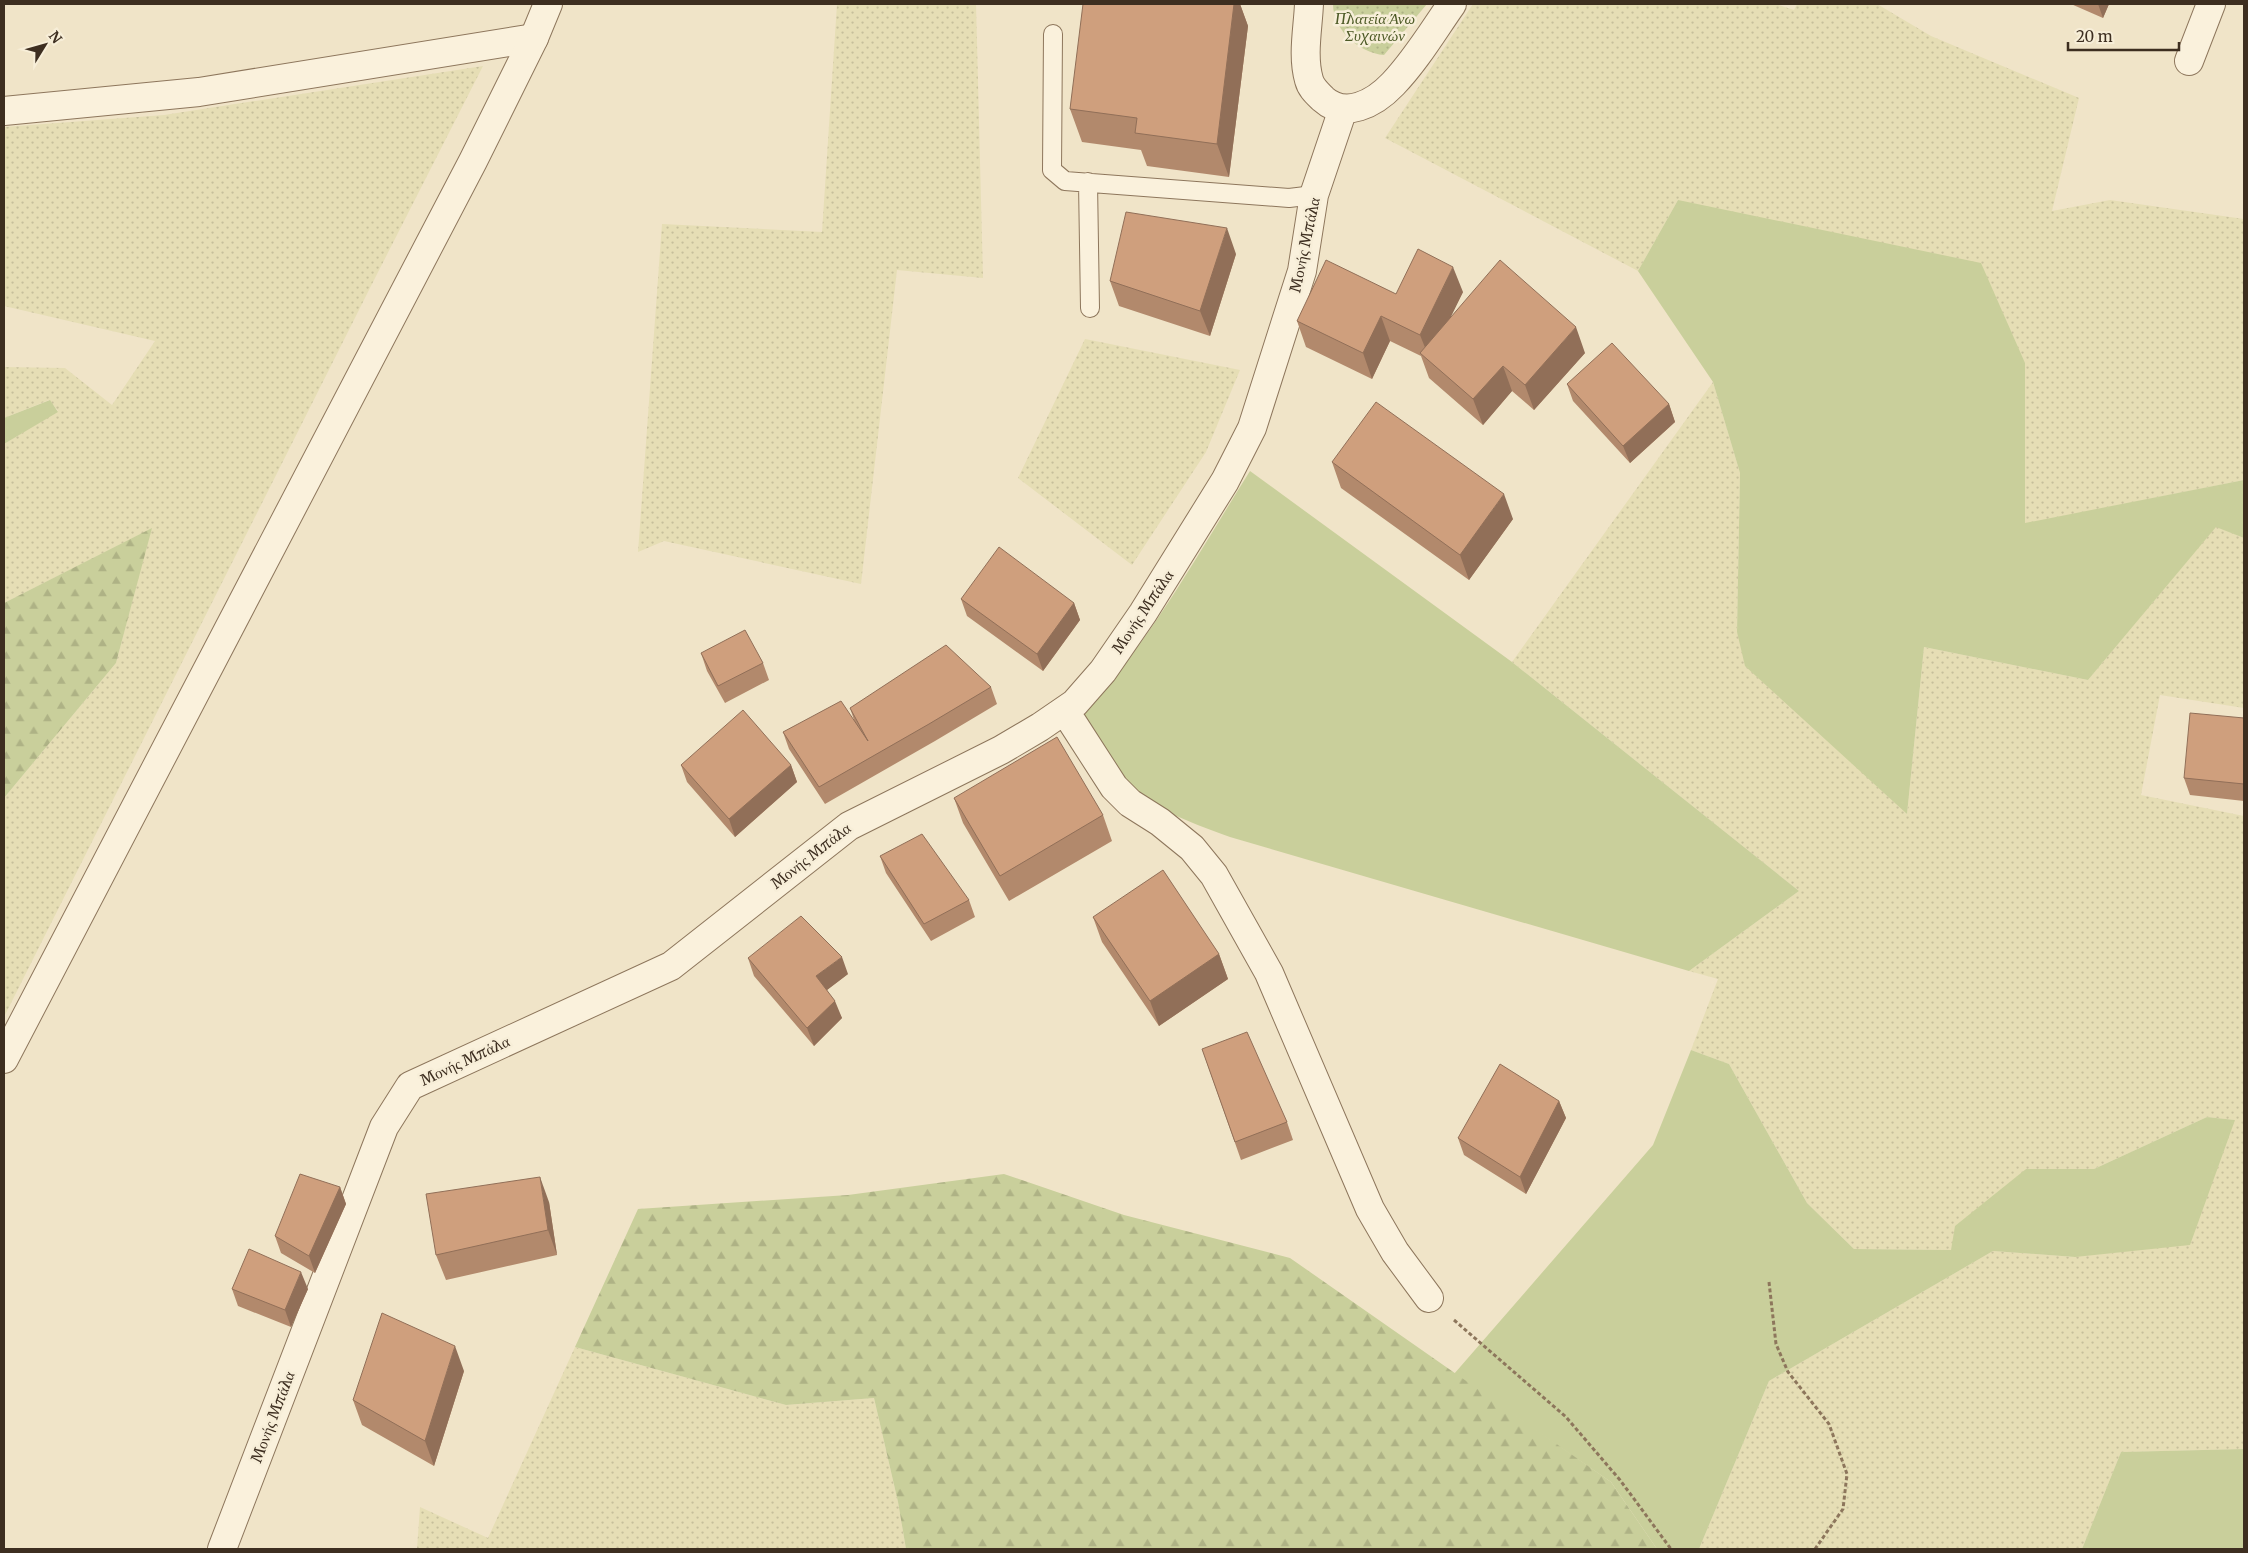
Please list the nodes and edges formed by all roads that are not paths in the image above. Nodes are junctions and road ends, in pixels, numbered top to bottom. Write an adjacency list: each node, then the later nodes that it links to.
1 (548, 4): 6 (street)
2 (1309, 4): 8 (street)
3 (1452, 4): 8 (street)
4 (2210, 4): 7 (street)
5 (1052, 34): 10 (lane)
6 (534, 38): 9 (street); 14 (street)
7 (2189, 61)
8 (1343, 109): 11 (street, Μονής Μπάλα)
9 (4, 111)
10 (1088, 182): 11 (lane); 12 (lane)
11 (1314, 195): 13 (street, Μονής Μπάλα)
12 (1090, 308)
13 (1065, 711): 15 (street); 16 (street, Μονής Μπάλα)
14 (4, 1059)
15 (1429, 1298)
16 (222, 1549)

